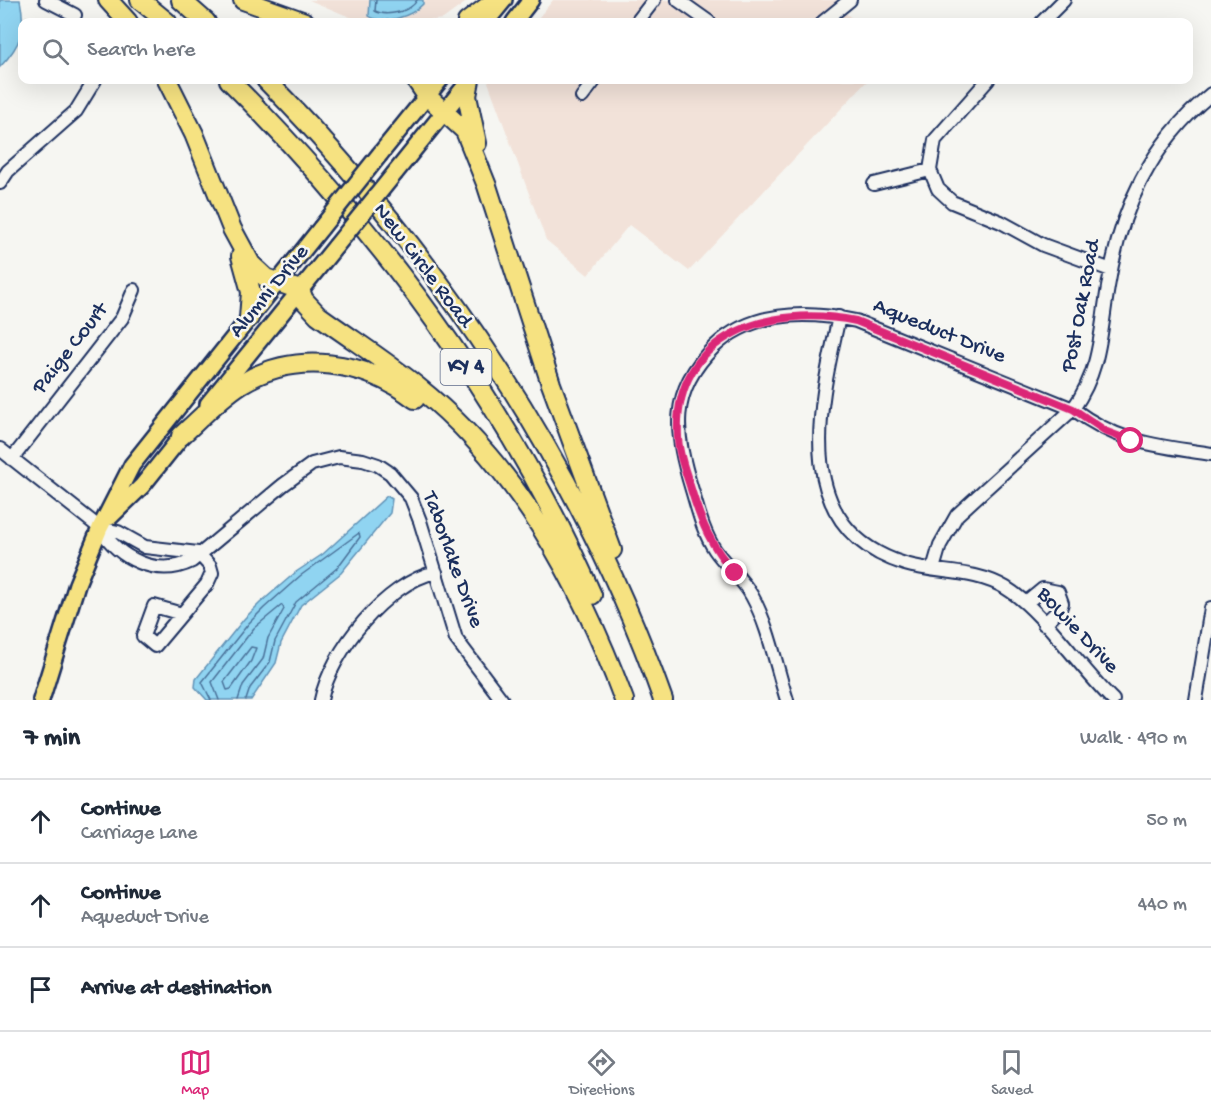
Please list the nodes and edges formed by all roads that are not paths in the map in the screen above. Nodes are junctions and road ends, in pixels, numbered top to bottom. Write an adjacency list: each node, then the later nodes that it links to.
1 (46, 0): 15 (street)
2 (60, 0): 16 (street)
3 (108, 0): 17 (highway)
4 (140, 0): 18 (highway)
5 (181, 0): 19 (highway)
6 (243, 0): 14 (highway)
7 (496, 0): 22 (highway)
8 (504, 0): 23 (main road)
9 (531, 0): 24 (main road)
10 (654, 0): 25 (street)
11 (678, 0): 26 (street)
12 (850, 0): 27 (street)
13 (1064, 0): 28 (street)
14 (274, 12): 20 (highway); 21 (highway)
15 (76, 18)
16 (77, 18)
17 (124, 18)
18 (162, 18)
19 (201, 18)
20 (288, 18)
21 (293, 18)
22 (472, 18)
23 (489, 18)
24 (517, 18)
25 (640, 18)
26 (703, 18)
27 (828, 18)
28 (1046, 18)
29 (93, 84): 44 (street)
30 (169, 84): 47 (highway)
31 (233, 84): 75 (highway, New Circle Road / KY 4)
32 (270, 84): 70 (highway, New Circle Road / KY 4)
33 (419, 84): 40 (highway)
34 (437, 84): 40 (main road, Alumni Drive)
35 (467, 84): 42 (main road, Alumni Drive)
36 (469, 84): 46 (highway)
37 (592, 84): 41 (street)
38 (984, 84): 43 (street)
39 (1211, 94): 48 (street, Post Oak Road)
40 (427, 96): 42 (highway); 49 (main road, Alumni Drive, bridge)
41 (582, 97)
42 (445, 110): 46 (highway); 51 (main road, Alumni Drive, bridge)
43 (930, 170): 45 (street); 48 (street)
44 (0, 183)
45 (874, 184)
46 (487, 186): 70 (highway)
47 (232, 229): 49 (highway); 53 (highway)
48 (1111, 270): 54 (street, Post Oak Road)
49 (277, 282): 51 (highway); 53 (main road, Alumni Drive)
50 (134, 290): 58 (street, Paige Court)
51 (300, 290): 55 (main road, Alumni Drive); 59 (highway)
52 (839, 317): 54 (street, Aqueduct Drive); 64 (street, Bowie Drive); 77 (street, Aqueduct Drive)
53 (249, 318): 60 (main road, Alumni Drive)
54 (1073, 409): 57 (street, Aqueduct Drive); 64 (street, Post Oak Road)
55 (182, 436): 59 (highway); 60 (main road, Alumni Drive)
56 (0, 449): 58 (street)
57 (1211, 454)
58 (12, 459): 60 (street)
59 (534, 514): 74 (highway)
60 (100, 528): 61 (street); 63 (street); 71 (main road, Alumni Drive)
61 (167, 551): 62 (street); 63 (street)
62 (198, 554): 63 (street, Taborlake Drive); 65 (street, Taborlake Drive); 68 (street)
63 (165, 568)
64 (933, 569): 66 (street, Bowie Drive)
65 (435, 572): 72 (street); 73 (street, Taborlake Drive)
66 (1026, 603): 69 (street, Bowie Drive); 69 (street)
67 (1211, 611): 79 (street)
68 (182, 614)
69 (1044, 624): 78 (street, Bowie Drive)
70 (656, 680): 76 (highway, New Circle Road / KY 4)
71 (41, 700)
72 (321, 700)
73 (502, 700)
74 (624, 700)
75 (635, 700)
76 (663, 700)
77 (787, 700)
78 (1113, 700)
79 (1196, 700)

